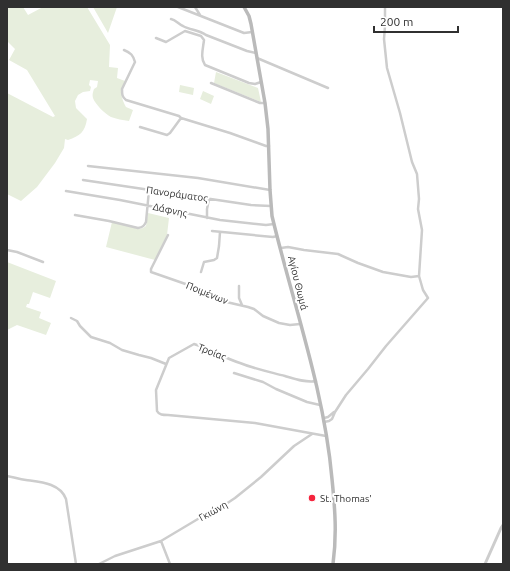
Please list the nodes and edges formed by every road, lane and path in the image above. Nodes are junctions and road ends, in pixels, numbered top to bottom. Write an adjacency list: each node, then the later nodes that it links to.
1 (178, 7): 5 (street)
2 (195, 7): 5 (street)
3 (244, 7): 7 (main road, Αγίου Θωμά)
4 (385, 7): 38 (street)
5 (200, 16): 7 (street)
6 (171, 19): 10 (street)
7 (252, 32): 10 (main road, Αγίου Θωμά)
8 (156, 38): 12 (street)
9 (124, 50): 16 (street)
10 (256, 53): 11 (main road, Αγίου Θωμά)
11 (257, 58): 12 (main road, Αγίου Θωμά); 14 (street)
12 (261, 82): 15 (main road, Αγίου Θωμά)
13 (211, 84): 15 (street)
14 (328, 88)
15 (265, 103): 18 (main road, Αγίου Θωμά)
16 (181, 118): 17 (street); 18 (street)
17 (140, 126)
18 (269, 146): 22 (main road, Αγίου Θωμά)
19 (88, 166): 22 (street)
20 (83, 180): 21 (street, Πανοράματος)
21 (149, 190): 24 (street, Πανοράματος); 25 (street)
22 (270, 190): 26 (main road, Αγίου Θωμά)
23 (66, 191): 25 (street, Δάφνης)
24 (209, 199): 26 (street, Πανοράματος); 28 (street)
25 (148, 205): 27 (street); 28 (street, Δάφνης)
26 (271, 206): 29 (main road, Αγίου Θωμά)
27 (75, 215)
28 (207, 218): 29 (street, Δάφνης)
29 (274, 224): 33 (main road, Αγίου Θωμά)
30 (212, 231): 31 (street)
31 (220, 232): 33 (street); 37 (street)
32 (168, 235): 40 (street, Ποιμένων)
33 (277, 236): 34 (main road, Αγίου Θωμά)
34 (281, 248): 38 (street); 42 (main road, Αγίου Θωμά)
35 (7, 250): 36 (street)
36 (43, 262)
37 (201, 272)
38 (419, 276): 47 (street)
39 (239, 286): 40 (street)
40 (242, 305): 42 (street, Ποιμένων)
41 (71, 318): 43 (street)
42 (300, 324): 45 (main road, Αγίου Θωμά)
43 (166, 364): 45 (street, Τροίας); 48 (street, Τροίας)
44 (234, 373): 46 (street)
45 (316, 382): 46 (main road, Αγίου Θωμά)
46 (321, 405): 47 (main road, Αγίου Θωμά)
47 (324, 420): 49 (main road, Αγίου Θωμά)
48 (312, 434): 49 (street, Τροίας); 52 (street, Γκιώνη)
49 (327, 436): 56 (main road, Αγίου Θωμά)
50 (7, 476): 53 (street)
51 (503, 525): 57 (street)
52 (161, 541): 54 (street, Γκιώνη); 55 (street)
53 (76, 564)
54 (99, 564)
55 (170, 564)
56 (333, 564)
57 (484, 564)

